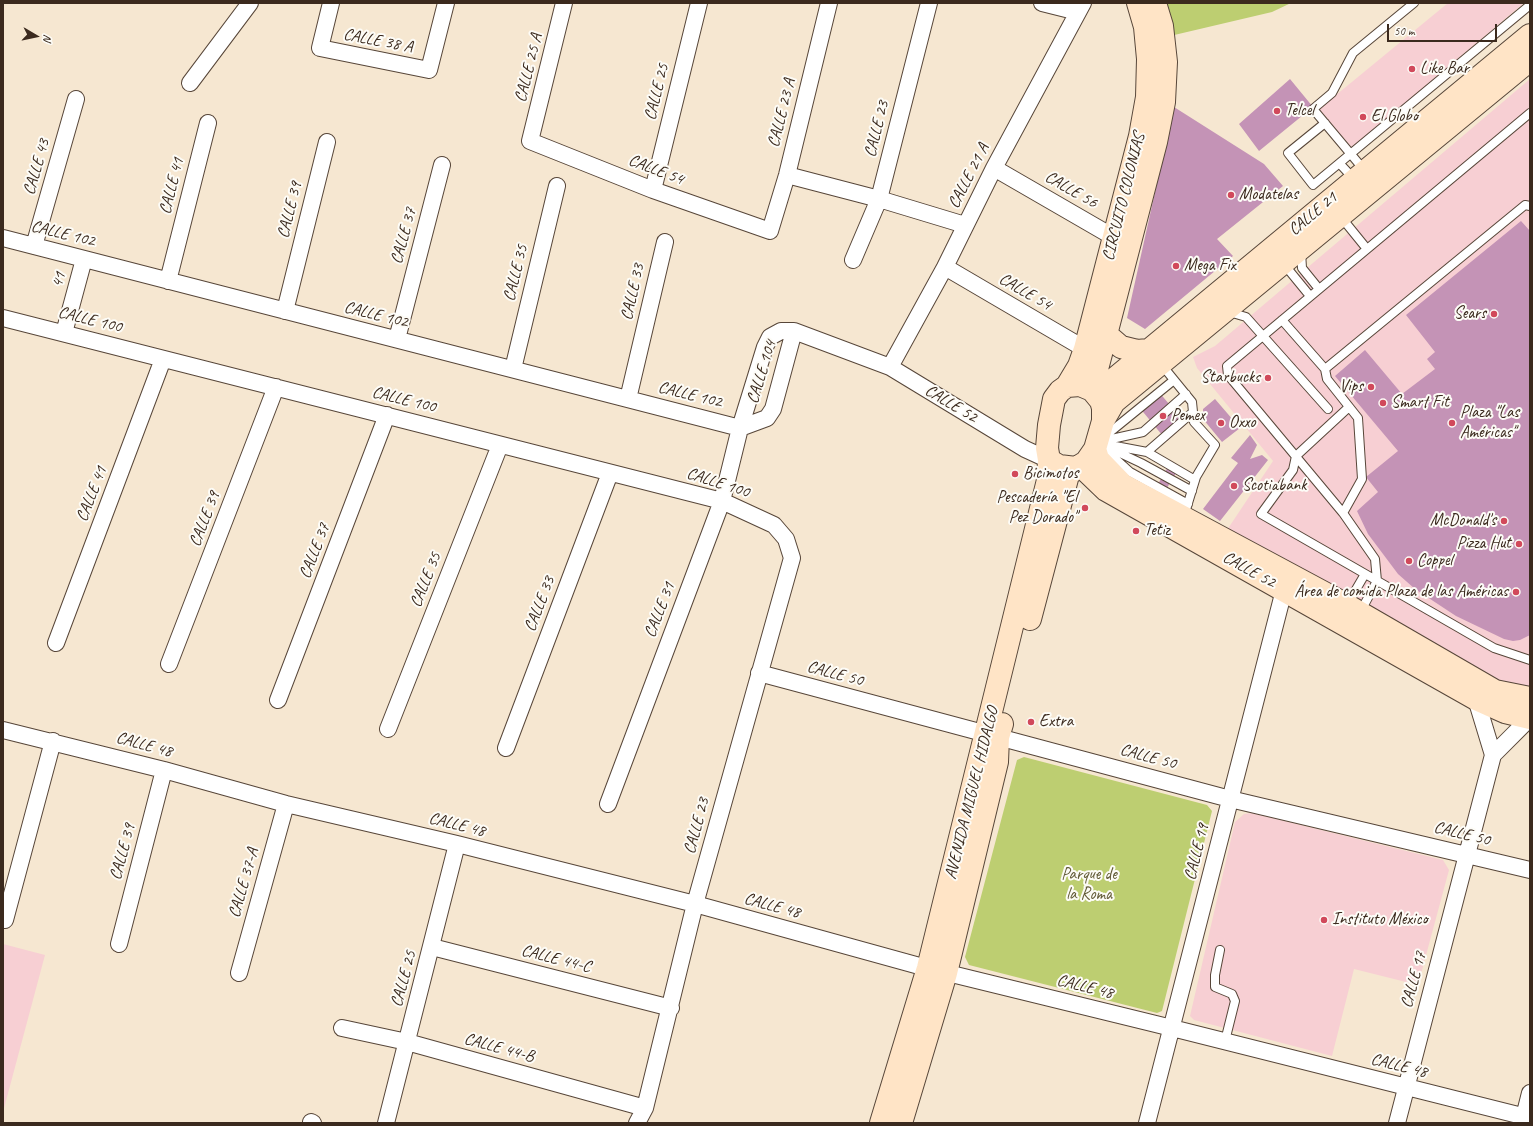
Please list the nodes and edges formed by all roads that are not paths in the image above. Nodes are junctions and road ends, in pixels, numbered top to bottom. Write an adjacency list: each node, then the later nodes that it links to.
1 (250, 3): 16 (street)
2 (331, 3): 3 (street, CALLE 38 A)
3 (446, 3)
4 (564, 3): 21 (street, CALLE 25 A)
5 (699, 3): 31 (street, CALLE 25)
6 (829, 3): 28 (street, CALLE 23 A)
7 (929, 3): 32 (street, CALLE 23)
8 (1042, 3): 13 (street)
9 (1138, 3): 39 (street, CIRCUITO COLONIAS)
10 (1155, 3): 39 (street, CIRCUITO COLONIAS)
11 (1414, 3): 20 (lane)
12 (1530, 5): 24 (lane)
13 (1080, 8): 27 (street, CALLE 21 A)
14 (1530, 35): 22 (street, CALLE 21)
15 (1528, 63): 22 (street, CALLE 21)
16 (190, 83)
17 (76, 99): 40 (street, CALLE 43)
18 (1530, 113): 42 (lane)
19 (208, 123): 47 (street, CALLE 41)
20 (1325, 123): 24 (lane); 25 (lane)
21 (530, 141): 31 (street, CALLE 54)
22 (1416, 141): 29 (street, CALLE 21); 34 (street, CALLE 21)
23 (327, 142): 50 (street, CALLE 39)
24 (1351, 155): 25 (lane); 29 (lane)
25 (1340, 164): 29 (lane)
26 (442, 165): 58 (street, CALLE 37)
27 (994, 168): 35 (street, CALLE 21 A); 39 (street, CALLE 56)
28 (787, 175): 32 (street); 36 (street, CALLE 23 A)
29 (1360, 176): 43 (street, CALLE 21)
30 (557, 186): 63 (street, CALLE 35)
31 (652, 190): 36 (street, CALLE 54)
32 (879, 199): 35 (street); 45 (street, CALLE 23)
33 (1530, 206): 64 (lane)
34 (1340, 216): 41 (street, CALLE 21); 42 (lane)
35 (965, 225): 46 (street, CALLE 21 A)
36 (770, 231)
37 (3, 238): 40 (street, CALLE 102)
38 (665, 242): 68 (street, CALLE 33)
39 (1122, 242): 56 (street, CIRCUITO COLONIAS); 59 (street, CIRCUITO COLONIAS)
40 (34, 246): 44 (street, CALLE 102)
41 (1300, 249): 43 (street, CALLE 21); 48 (lane)
42 (1367, 249): 48 (lane)
43 (1277, 256): 49 (lane); 51 (street, CALLE 21); 61 (street, CALLE 21)
44 (84, 259): 47 (street, CALLE 102); 55 (street, 41)
45 (853, 260)
46 (945, 267): 59 (street, CALLE 54); 62 (street, CALLE 21 A)
47 (168, 281): 50 (street, CALLE 102)
48 (1319, 289): 49 (lane)
49 (1310, 296): 53 (lane)
50 (285, 311): 58 (street, CALLE 102)
51 (1224, 311): 57 (lane); 61 (street, CALLE 21)
52 (3, 318): 55 (street, CALLE 100)
53 (1282, 320): 57 (lane); 64 (lane)
54 (794, 331): 62 (street, CALLE 104); 74 (street, CALLE 104); 74 (street, CALLE 104)
55 (64, 334): 60 (street, CALLE 100)
56 (1106, 334): 61 (street); 66 (street, CIRCUITO COLONIAS)
57 (1263, 336): 70 (lane); 80 (lane)
58 (397, 339): 63 (street, CALLE 102)
59 (1085, 349): 66 (street, CIRCUITO COLONIAS)
60 (163, 359): 65 (street, CALLE 100); 95 (street, CALLE 41)
61 (1161, 365): 66 (street, CALLE 21); 67 (lane); 73 (street, CALLE 21); 78 (lane)
62 (890, 367): 76 (street, CALLE 52)
63 (513, 369): 68 (street, CALLE 102)
64 (1325, 369): 69 (lane)
65 (276, 387): 72 (street, CALLE 100); 97 (street, CALLE 39)
66 (1084, 389): 73 (street); 75 (street)
67 (1186, 394): 71 (lane); 78 (lane)
68 (628, 399): 74 (street, CALLE 102)
69 (1348, 407): 80 (lane); 87 (lane)
70 (1328, 409)
71 (1193, 412): 79 (lane); 84 (lane)
72 (387, 416): 77 (street, CALLE 100); 101 (street, CALLE 37)
73 (1103, 421): 78 (street)
74 (740, 428): 86 (street, CALLE 31)
75 (1048, 433): 76 (street, CALLE 52); 81 (street)
76 (1012, 440): 81 (street, CALLE 52)
77 (500, 444): 83 (street, CALLE 100); 103 (street, CALLE 35)
78 (1096, 446): 79 (lane); 82 (street); 85 (lane); 88 (street, CALLE 52)
79 (1148, 452): 84 (lane)
80 (1296, 456): 87 (lane); 90 (lane)
81 (1050, 460): 82 (street); 105 (street, AVENIDA MIGUEL HIDALGO)
82 (1078, 467): 88 (street, CALLE 52); 105 (street, AVENIDA MIGUEL HIDALGO)
83 (610, 472): 86 (street, CALLE 100); 107 (street, CALLE 33)
84 (1195, 480): 85 (lane)
85 (1192, 491): 88 (lane)
86 (722, 501): 89 (street, CALLE 100); 112 (street, CALLE 31)
87 (1343, 513): 91 (lane)
88 (1182, 517): 92 (street, CALLE 52); 93 (street, CALLE 52)
89 (786, 539): 98 (street, CALLE 23)
90 (1365, 574): 91 (lane); 93 (lane)
91 (1377, 581): 94 (lane); 96 (lane)
92 (1284, 590): 100 (street, CALLE 52); 110 (street, CALLE 19)
93 (1343, 603): 94 (street, CALLE 52)
94 (1366, 616): 99 (street, CALLE 52)
95 (56, 643)
96 (1530, 660)
97 (169, 664)
98 (759, 673): 105 (street, CALLE 50); 116 (street, CALLE 23)
99 (1530, 698)
100 (1476, 699): 102 (street, CALLE 52); 108 (street)
101 (278, 700)
102 (1530, 718): 108 (street)
103 (388, 729)
104 (3, 730): 106 (street, CALLE 48)
105 (992, 736): 110 (street, CALLE 50); 121 (street, AVENIDA MIGUEL HIDALGO)
106 (53, 741): 109 (street, CALLE 48); 117 (street)
107 (506, 748)
108 (1493, 755): 114 (street, CALLE 17)
109 (164, 770): 111 (street, CALLE 48); 118 (street, CALLE 39)
110 (1230, 799): 114 (street, CALLE 50); 125 (street, CALLE 19)
111 (286, 804): 113 (street, CALLE 48); 122 (street, CALLE 37-A)
112 (608, 804)
113 (457, 844): 116 (street, CALLE 48); 119 (street, CALLE 25)
114 (1468, 855): 115 (street, CALLE 50); 128 (street, CALLE 17)
115 (1530, 870)
116 (695, 904): 121 (street, CALLE 48); 123 (street, CALLE 23)
117 (5, 920)
118 (119, 944)
119 (432, 946): 123 (street, CALLE 44-C); 127 (street, CALLE 25)
120 (1220, 950): 126 (lane)
121 (937, 971): 125 (street, CALLE 48); 134 (street, AVENIDA MIGUEL HIDALGO); 135 (street, AVENIDA MIGUEL HIDALGO)
122 (239, 973)
123 (671, 1008): 130 (street, CALLE 23)
124 (342, 1028): 127 (street, CALLE 44-B)
125 (1172, 1028): 126 (street, CALLE 48); 136 (street, CALLE 19)
126 (1225, 1041): 128 (street, CALLE 48)
127 (407, 1042): 130 (street, CALLE 44-B); 132 (street, CALLE 25)
128 (1405, 1088): 131 (street, CALLE 48); 137 (street, CALLE 17)
129 (1530, 1093): 131 (street)
130 (645, 1108): 133 (street, CALLE 23)
131 (1527, 1118)
132 (386, 1123)
133 (637, 1123)
134 (881, 1123)
135 (901, 1123)
136 (1147, 1123)
137 (1396, 1123)

